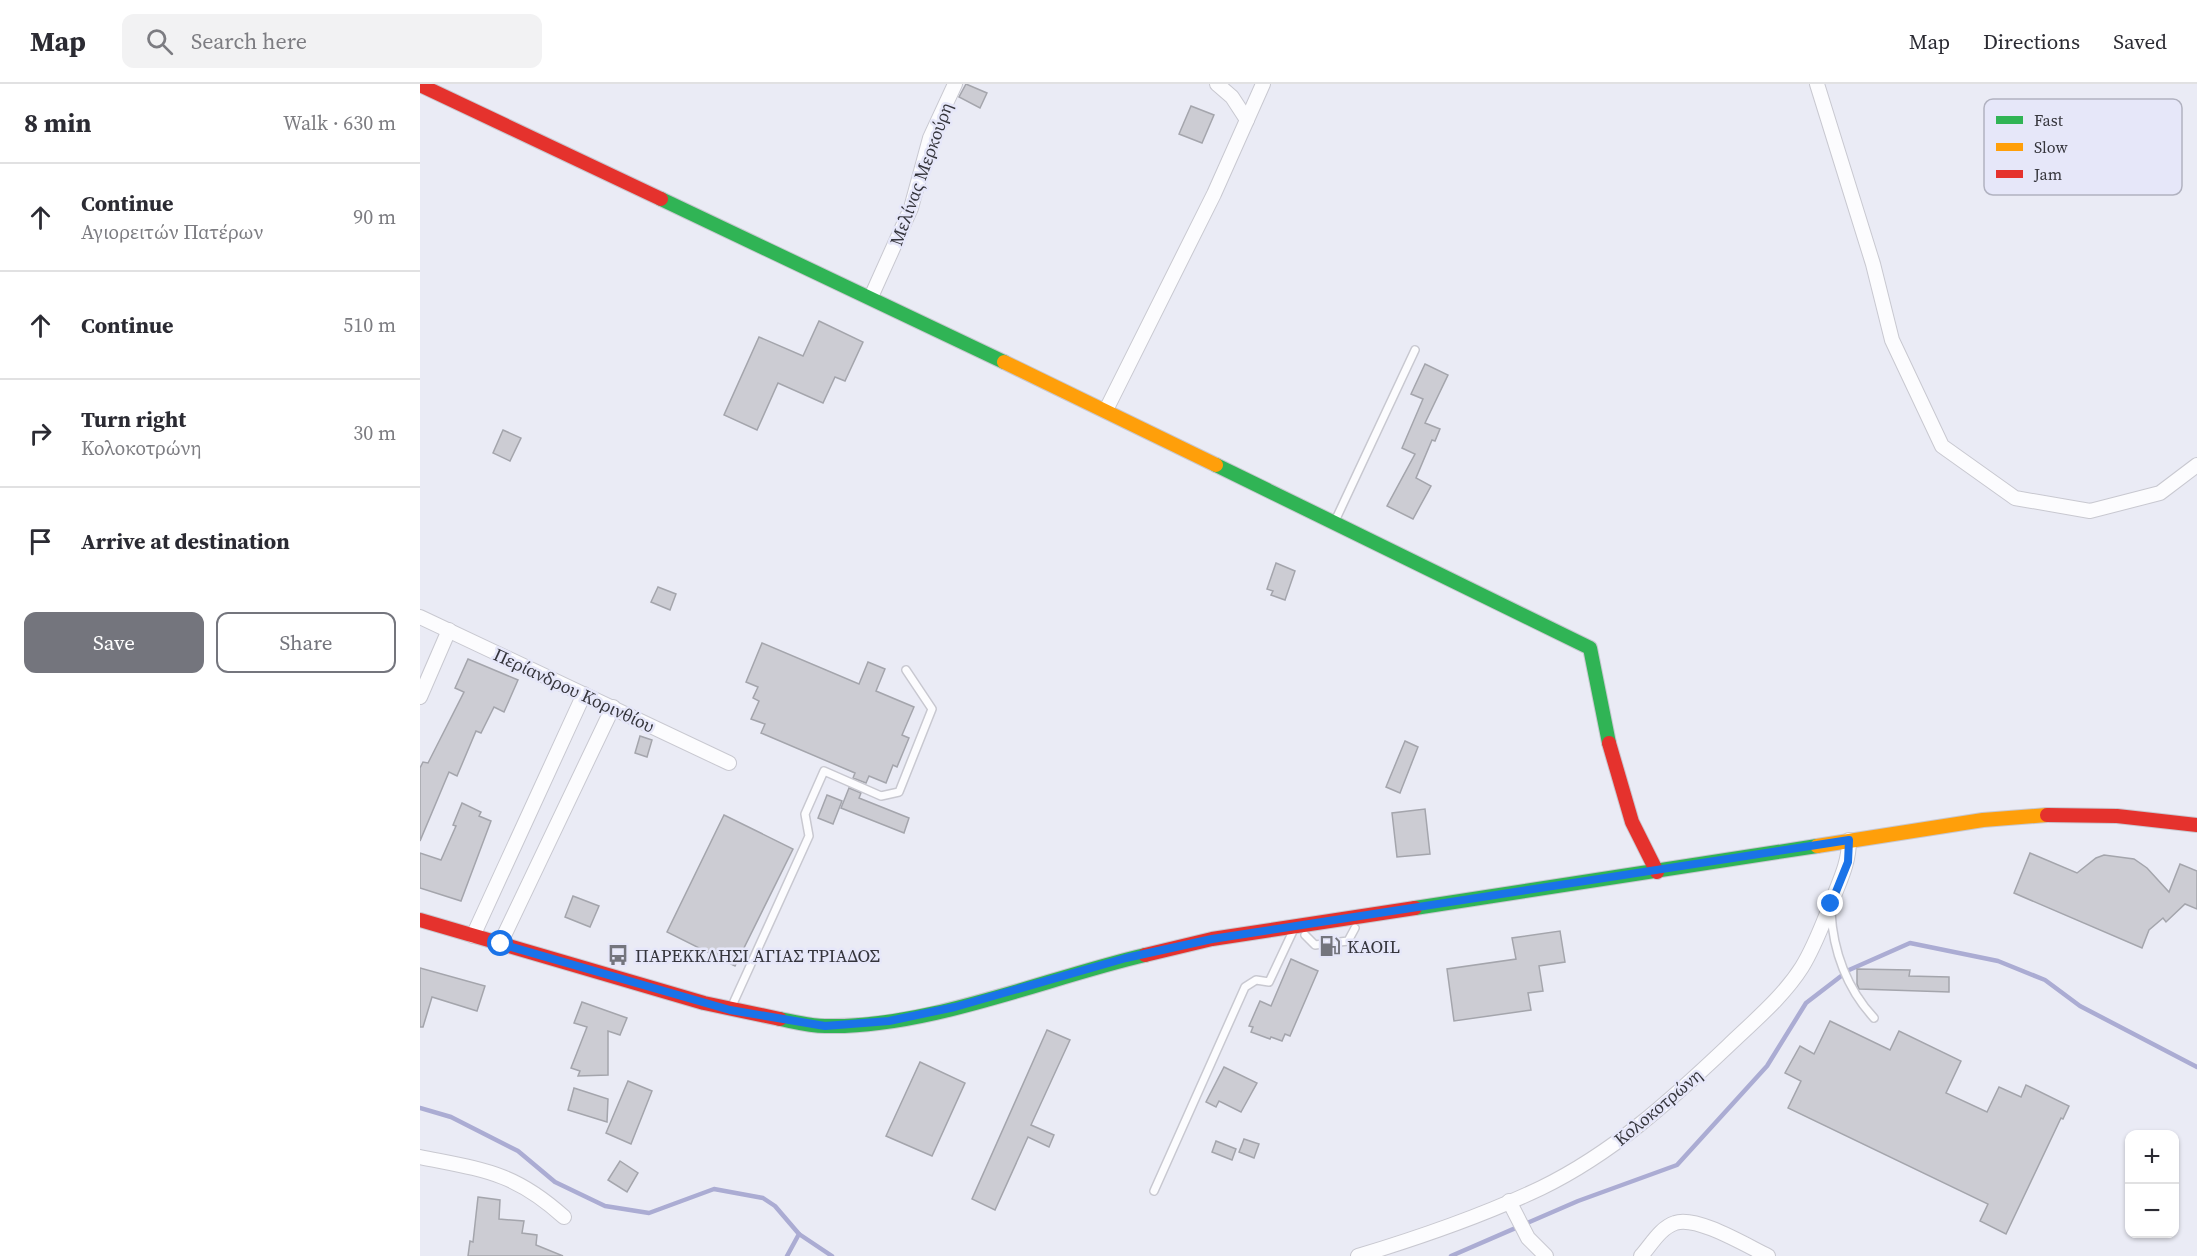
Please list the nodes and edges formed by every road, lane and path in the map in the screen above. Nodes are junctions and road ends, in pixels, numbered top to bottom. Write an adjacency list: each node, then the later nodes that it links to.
1 (955, 84): 7 (street, Μελίνας Μερκούρη)
2 (1217, 84): 6 (street)
3 (1263, 84): 6 (street)
4 (1817, 84): 10 (street)
5 (420, 85): 7 (street)
6 (1247, 120): 9 (street)
7 (871, 297): 9 (street)
8 (1415, 350): 11 (lane)
9 (1106, 410): 11 (street)
10 (2197, 465)
11 (1335, 523): 21 (street)
12 (420, 617): 13 (street, Περίανδρου Κορινθίου)
13 (449, 630): 15 (street, Περίανδρου Κορινθίου); 16 (street)
14 (906, 670): 28 (lane)
15 (584, 694): 17 (street, Περίανδρου Κορινθίου); 26 (street)
16 (420, 697)
17 (613, 707): 18 (street, Περίανδρου Κορινθίου); 27 (street)
18 (729, 763)
19 (2197, 825): 20 (street)
20 (1849, 840): 21 (street); 22 (street, Κολοκοτρώνη)
21 (1657, 872): 25 (street)
22 (1831, 904): 29 (lane); 32 (street, Κολοκοτρώνη)
23 (420, 920): 26 (street)
24 (1355, 928): 25 (lane)
25 (1300, 930): 28 (street); 31 (lane)
26 (473, 936): 27 (street)
27 (501, 944): 28 (street)
28 (730, 1010)
29 (1874, 1018)
30 (420, 1157): 33 (street)
31 (1154, 1191)
32 (1509, 1201): 34 (street, Κολοκοτρώνη); 35 (street)
33 (564, 1217)
34 (1358, 1256)
35 (1546, 1256)
36 (1641, 1256): 37 (street)
37 (1768, 1256)

